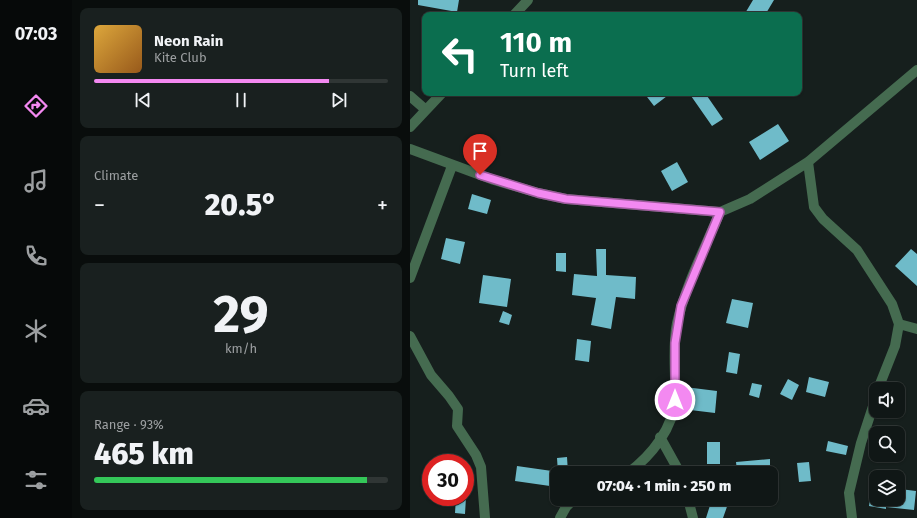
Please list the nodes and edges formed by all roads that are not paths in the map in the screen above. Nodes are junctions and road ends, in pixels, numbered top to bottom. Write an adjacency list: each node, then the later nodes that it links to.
1 (528, 0): 2 (street)
2 (517, 12)
3 (917, 70): 9 (street)
4 (410, 96): 6 (street)
5 (439, 96): 6 (street)
6 (426, 110): 7 (street)
7 (410, 127)
8 (410, 149): 10 (street)
9 (808, 162): 11 (street); 13 (street)
10 (452, 166): 11 (street); 12 (street)
11 (720, 212): 18 (street)
12 (410, 278)
13 (899, 324): 14 (street); 16 (street)
14 (917, 329)
15 (410, 336): 23 (street)
16 (881, 382)
17 (869, 418): 26 (street)
18 (660, 438): 19 (street); 20 (street)
19 (637, 466)
20 (676, 466)
21 (568, 506): 24 (street)
22 (690, 506): 25 (street)
23 (485, 518)
24 (560, 518)
25 (694, 518)
26 (852, 518)

